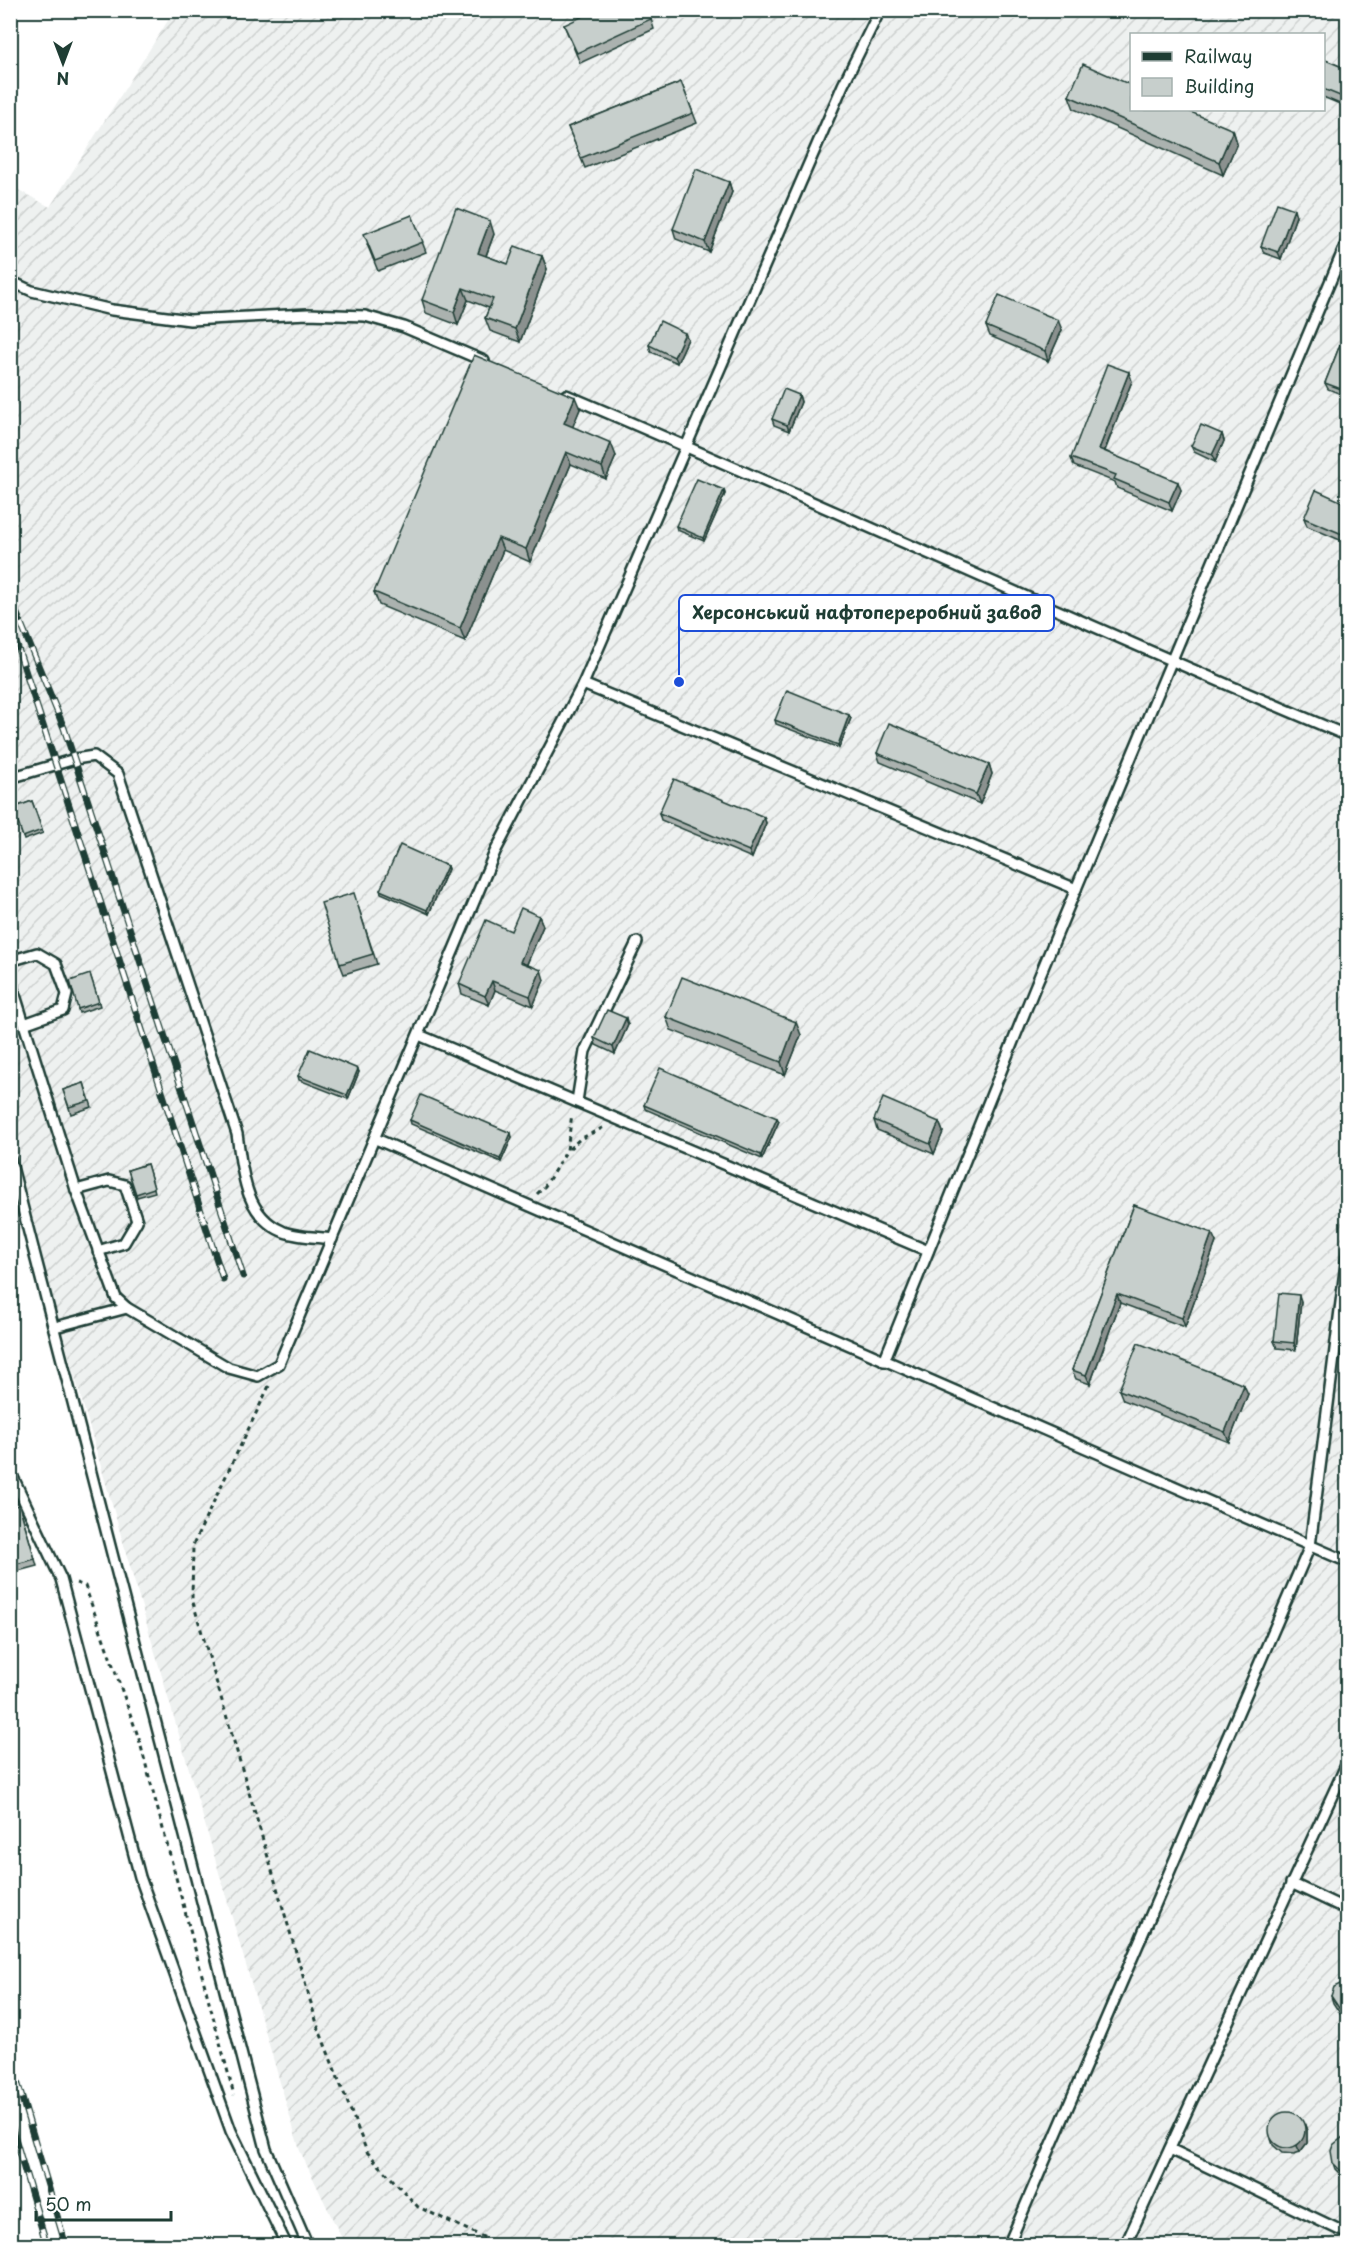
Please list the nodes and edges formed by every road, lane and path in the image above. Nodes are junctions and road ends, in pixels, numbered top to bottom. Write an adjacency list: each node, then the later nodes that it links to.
1 (880, 10): 6 (lane)
2 (1347, 239): 7 (lane)
3 (10, 281): 4 (lane)
4 (491, 364)
5 (557, 391): 6 (lane)
6 (687, 446): 7 (lane); 8 (lane)
7 (1171, 662): 9 (lane); 11 (lane)
8 (583, 684): 11 (lane); 16 (lane)
9 (1347, 736)
10 (10, 778): 24 (lane)
11 (1076, 889): 27 (lane)
12 (637, 942): 17 (lane)
13 (10, 961): 15 (lane)
14 (10, 979): 15 (lane)
15 (24, 1024): 22 (lane)
16 (419, 1035): 17 (lane); 19 (lane)
17 (576, 1101): 18 (lane); 20 (path)
18 (623, 1121): 20 (path); 27 (lane)
19 (376, 1139): 23 (lane); 24 (lane)
20 (567, 1150): 23 (path)
21 (10, 1159): 29 (lane)
22 (76, 1190): 26 (lane); 26 (lane)
23 (526, 1204): 30 (lane)
24 (332, 1239): 31 (lane)
25 (1347, 1247): 33 (lane)
26 (98, 1251): 28 (lane)
27 (928, 1251): 30 (lane)
28 (127, 1308): 29 (lane); 31 (lane)
29 (55, 1327): 43 (lane)
30 (884, 1361): 33 (lane)
31 (279, 1364): 44 (path)
32 (10, 1471): 35 (lane)
33 (1310, 1546): 34 (lane); 45 (lane)
34 (1347, 1562)
35 (61, 1579): 39 (path); 42 (lane)
36 (1347, 1761): 37 (lane)
37 (1291, 1883): 38 (lane); 40 (lane)
38 (1347, 1910)
39 (235, 2097)
40 (1170, 2149): 41 (lane); 46 (lane)
41 (1347, 2234)
42 (287, 2246)
43 (308, 2246)
44 (503, 2246)
45 (1008, 2246)
46 (1125, 2246)

